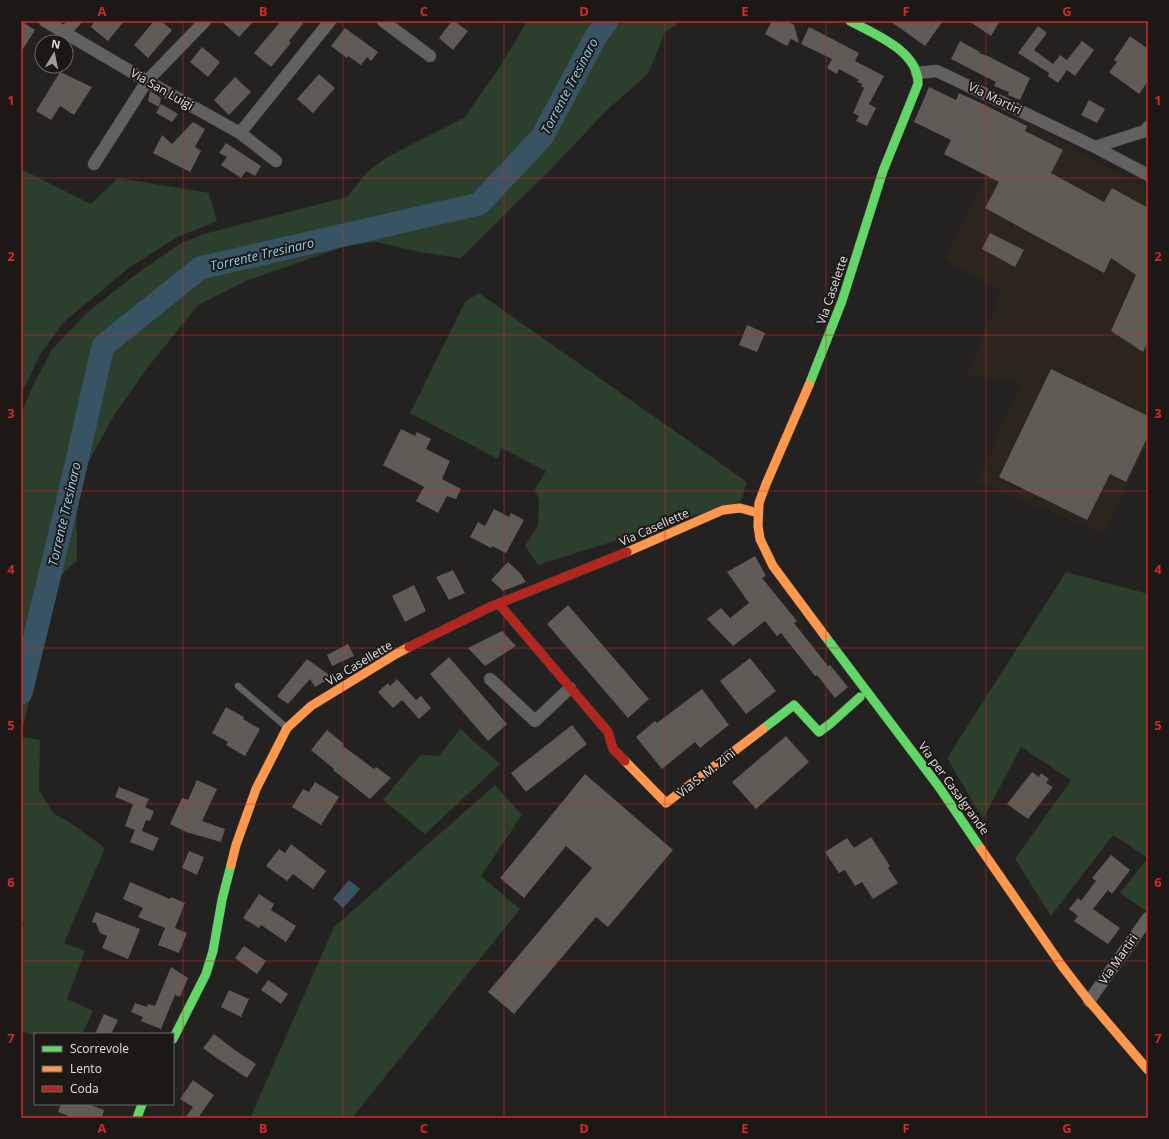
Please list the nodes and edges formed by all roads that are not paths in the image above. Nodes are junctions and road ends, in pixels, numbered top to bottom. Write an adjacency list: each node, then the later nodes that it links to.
1 (45, 21): 7 (street, Via San Luigi)
2 (75, 21): 7 (street)
3 (205, 21): 10 (street)
4 (330, 21): 12 (street)
5 (383, 21): 8 (street)
6 (850, 21): 9 (street)
7 (65, 32): 10 (street, Via San Luigi)
8 (430, 56)
9 (917, 73): 13 (street, Via Martiri); 17 (street, Via Caselette)
10 (148, 81): 12 (street, Via San Luigi); 15 (street)
11 (1148, 127): 13 (street)
12 (240, 133): 14 (street, Via San Luigi)
13 (1095, 146): 16 (street, Via Martiri)
14 (276, 161)
15 (94, 164)
16 (1148, 175)
17 (758, 513): 18 (street, Via Casellette); 25 (street, Via per Casalgrande)
18 (499, 604): 21 (street, Via S. M. Zini); 23 (street, Via Casellette)
19 (490, 679): 21 (street)
20 (238, 686): 23 (lane)
21 (570, 688): 22 (street, Via S. M. Zini)
22 (860, 697)
23 (287, 728): 26 (street, Via Casellette)
24 (1148, 918): 25 (street, Via Martiri)
25 (1089, 1002): 27 (street, Via per Casalgrande)
26 (174, 1037)
27 (1148, 1070)
28 (142, 1105): 29 (street)
29 (137, 1118)

